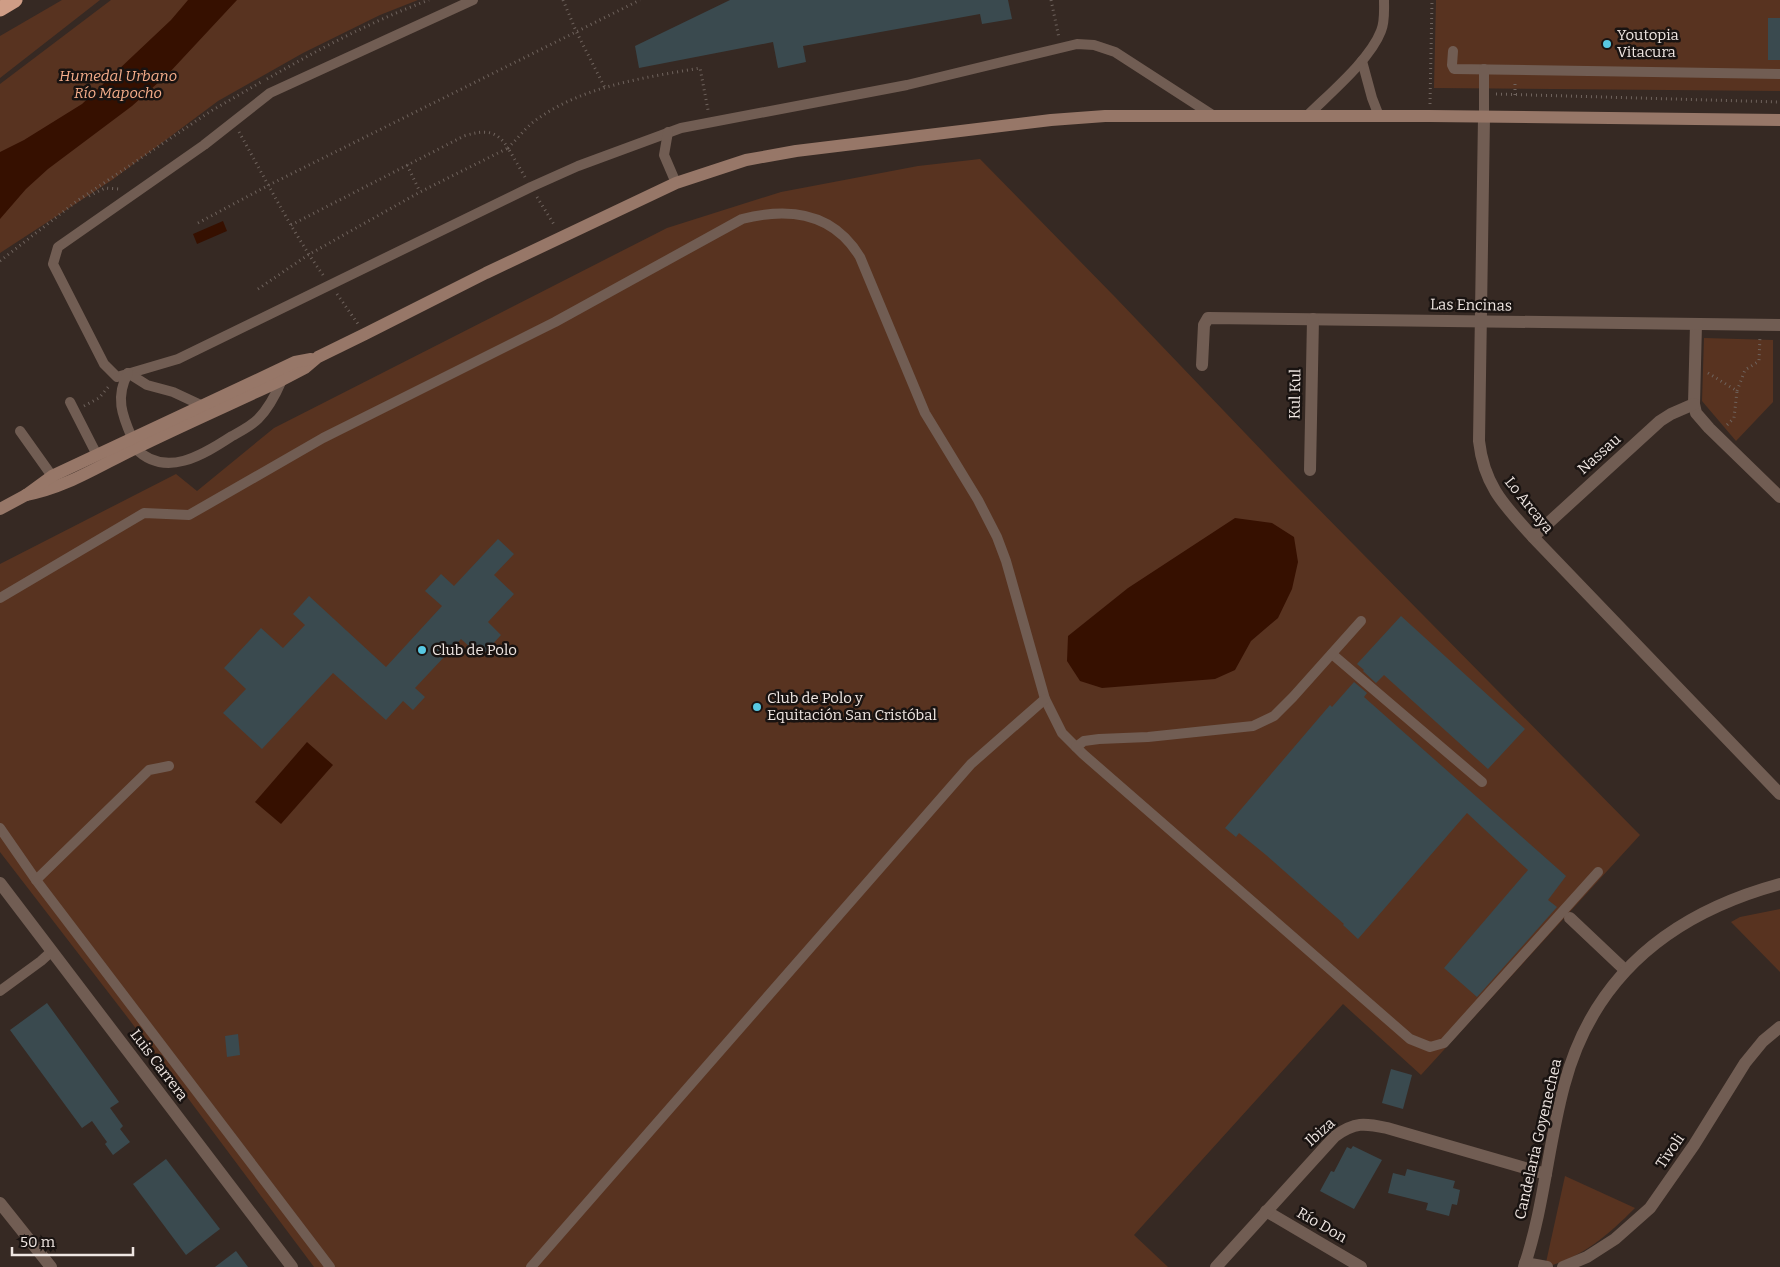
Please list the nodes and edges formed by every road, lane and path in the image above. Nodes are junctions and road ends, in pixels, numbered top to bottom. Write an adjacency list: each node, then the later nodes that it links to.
1 (15, 0): 9 (highway)
2 (429, 0): 34 (path)
3 (473, 0): 26 (lane)
4 (562, 0): 10 (path)
5 (640, 0): 10 (path)
6 (1051, 0): 11 (path)
7 (1384, 0): 13 (lane)
8 (1432, 0): 22 (path)
9 (0, 8)
10 (576, 31): 16 (path); 31 (path)
11 (1061, 48): 19 (lane); 25 (lane)
12 (1453, 51): 14 (lane)
13 (1362, 61): 20 (lane); 21 (lane)
14 (1484, 69): 15 (lane); 17 (lane)
15 (1780, 74)
16 (605, 88): 25 (path); 28 (path)
17 (1484, 94): 18 (path); 23 (lane)
18 (1780, 102)
19 (1214, 116): 20 (main road); 30 (main road)
20 (1307, 116): 21 (main road)
21 (1379, 116): 22 (main road)
22 (1430, 116): 23 (main road)
23 (1484, 117): 24 (main road); 42 (street, Lo Arcaya)
24 (1780, 120)
25 (710, 122): 27 (lane)
26 (234, 123): 31 (path); 32 (lane)
27 (668, 132): 30 (lane); 39 (lane)
28 (508, 148): 29 (path); 33 (path)
29 (407, 165): 33 (path); 36 (path)
30 (676, 183): 46 (main road)
31 (269, 185): 35 (path); 36 (path)
32 (142, 188): 34 (path); 51 (lane)
33 (420, 192): 37 (path)
34 (77, 201): 38 (path)
35 (198, 223)
36 (290, 225): 37 (path)
37 (308, 255): 39 (path); 40 (path)
38 (0, 261)
39 (330, 284): 46 (path); 50 (lane)
40 (258, 289)
41 (1313, 319): 42 (street, Las Encinas); 48 (street, Las Encinas); 61 (street, Kul Kul)
42 (1481, 322): 43 (street, Las Encinas); 66 (street, Lo Arcaya)
43 (1696, 324): 44 (street, Las Encinas); 49 (street)
44 (1761, 325): 45 (street, Las Encinas); 53 (path)
45 (1780, 325)
46 (365, 334): 47 (main road)
47 (318, 357): 52 (main road); 56 (main road)
48 (1202, 364)
49 (1695, 364): 53 (path); 54 (street)
50 (128, 373): 51 (lane); 56 (lane); 59 (lane)
51 (117, 376): 55 (path)
52 (282, 380): 59 (main road); 59 (lane)
53 (1737, 391): 58 (path)
54 (1694, 404): 58 (street); 66 (street, Nassau)
55 (72, 406): 60 (lane)
56 (202, 406): 59 (main road)
57 (20, 431): 62 (lane)
58 (1716, 436): 64 (street)
59 (134, 443): 60 (main road); 63 (main road)
60 (97, 455): 62 (main road)
61 (1310, 470)
62 (52, 476): 63 (main road)
63 (26, 495): 65 (main road)
64 (1780, 498)
65 (0, 509)
66 (1533, 538): 74 (street, Lo Arcaya)
67 (0, 598): 70 (lane)
68 (1361, 621): 69 (lane)
69 (1332, 654): 71 (lane); 73 (lane)
70 (1045, 699): 71 (lane); 94 (lane)
71 (1076, 747): 82 (lane)
72 (169, 766): 77 (lane)
73 (1482, 782)
74 (1778, 792)
75 (0, 828): 77 (lane)
76 (1598, 872): 82 (lane)
77 (36, 880): 93 (lane)
78 (0, 883): 83 (street, Luis Carrera)
79 (1780, 884): 81 (street, Candelaria Goyenechea)
80 (1780, 893): 81 (street, Candelaria Goyenechea)
81 (1752, 894): 84 (street, Candelaria Goyenechea)
82 (1566, 915): 84 (street)
83 (52, 951): 85 (lane); 92 (street, Luis Carrera)
84 (1626, 970): 87 (street, Candelaria Goyenechea)
85 (0, 991)
86 (1780, 1027): 98 (street, Tivoli)
87 (1546, 1174): 89 (street, Ibiza); 90 (street, Candelaria Goyenechea)
88 (0, 1203): 91 (street)
89 (1266, 1211): 95 (street, Ibiza); 96 (street, Río Don)
90 (1524, 1265): 97 (street)
91 (51, 1267)
92 (292, 1267)
93 (330, 1267)
94 (531, 1267)
95 (1216, 1267)
96 (1361, 1267)
97 (1547, 1267)
98 (1563, 1267)

